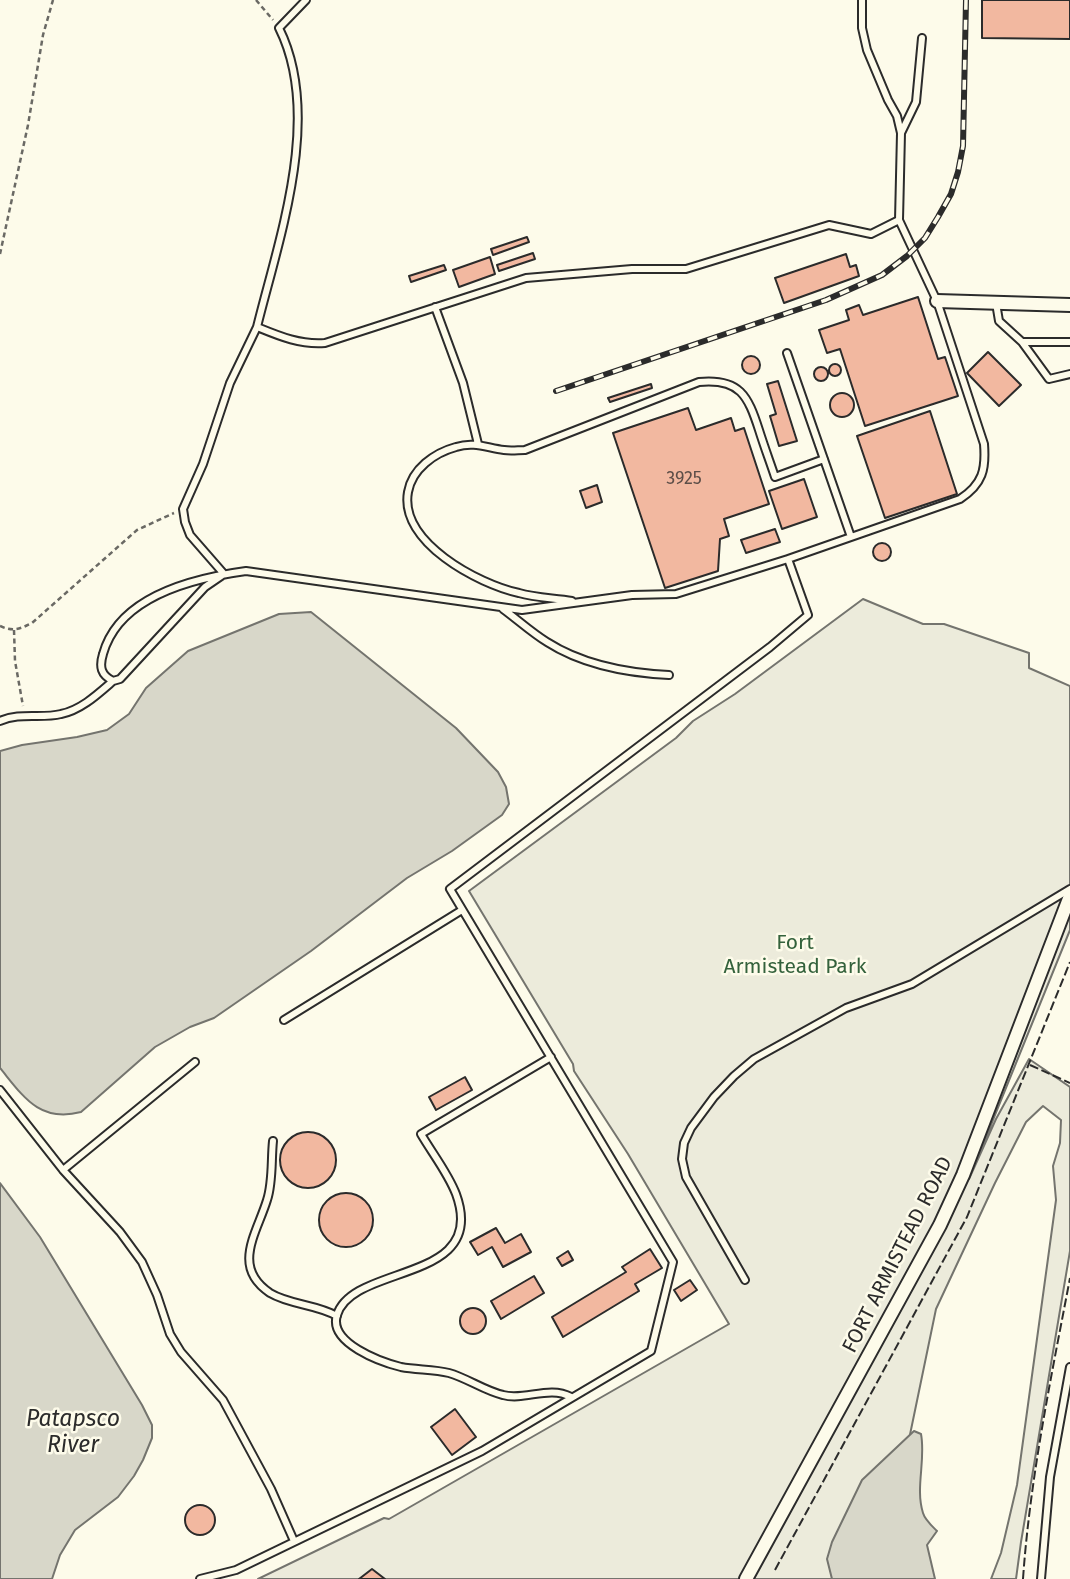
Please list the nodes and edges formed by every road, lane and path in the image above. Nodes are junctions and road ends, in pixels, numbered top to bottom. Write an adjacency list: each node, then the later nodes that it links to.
1 (54, 0): 9 (path)
2 (256, 0): 5 (path)
3 (306, 0): 5 (lane)
4 (862, 0): 7 (lane)
5 (279, 28): 14 (lane)
6 (922, 38): 7 (lane)
7 (901, 134): 8 (lane)
8 (899, 220): 10 (lane); 13 (lane)
9 (0, 254)
10 (937, 301): 11 (street); 22 (lane)
11 (996, 303): 12 (street); 15 (lane)
12 (1070, 304)
13 (435, 307): 14 (lane); 19 (lane)
14 (257, 327): 21 (lane)
15 (1022, 342): 16 (lane); 18 (lane)
16 (1070, 342)
17 (787, 354): 20 (lane)
18 (1070, 374)
19 (478, 444): 20 (lane); 25 (lane)
20 (824, 459): 22 (lane)
21 (183, 509): 24 (lane); 28 (path)
22 (851, 537): 23 (lane)
23 (788, 559): 25 (lane); 35 (lane)
24 (224, 574): 26 (lane); 30 (lane); 30 (lane)
25 (583, 602): 26 (lane)
26 (501, 608): 29 (lane)
27 (0, 626): 28 (path)
28 (13, 630): 31 (path)
29 (669, 675)
30 (113, 681): 31 (lane)
31 (25, 716): 32 (lane)
32 (0, 721)
33 (1070, 889): 42 (lane)
34 (1070, 896): 48 (street, FORT ARMISTEAD ROAD)
35 (462, 910): 36 (lane); 37 (lane)
36 (284, 1020)
37 (551, 1057): 43 (lane); 45 (lane)
38 (195, 1062): 41 (lane)
39 (0, 1090): 41 (lane)
40 (273, 1141): 43 (lane)
41 (63, 1170): 46 (lane)
42 (745, 1280)
43 (337, 1316): 45 (lane)
44 (1070, 1367): 49 (lane)
45 (571, 1397): 46 (lane)
46 (294, 1541): 47 (lane)
47 (200, 1579)
48 (746, 1579)
49 (1041, 1579)

